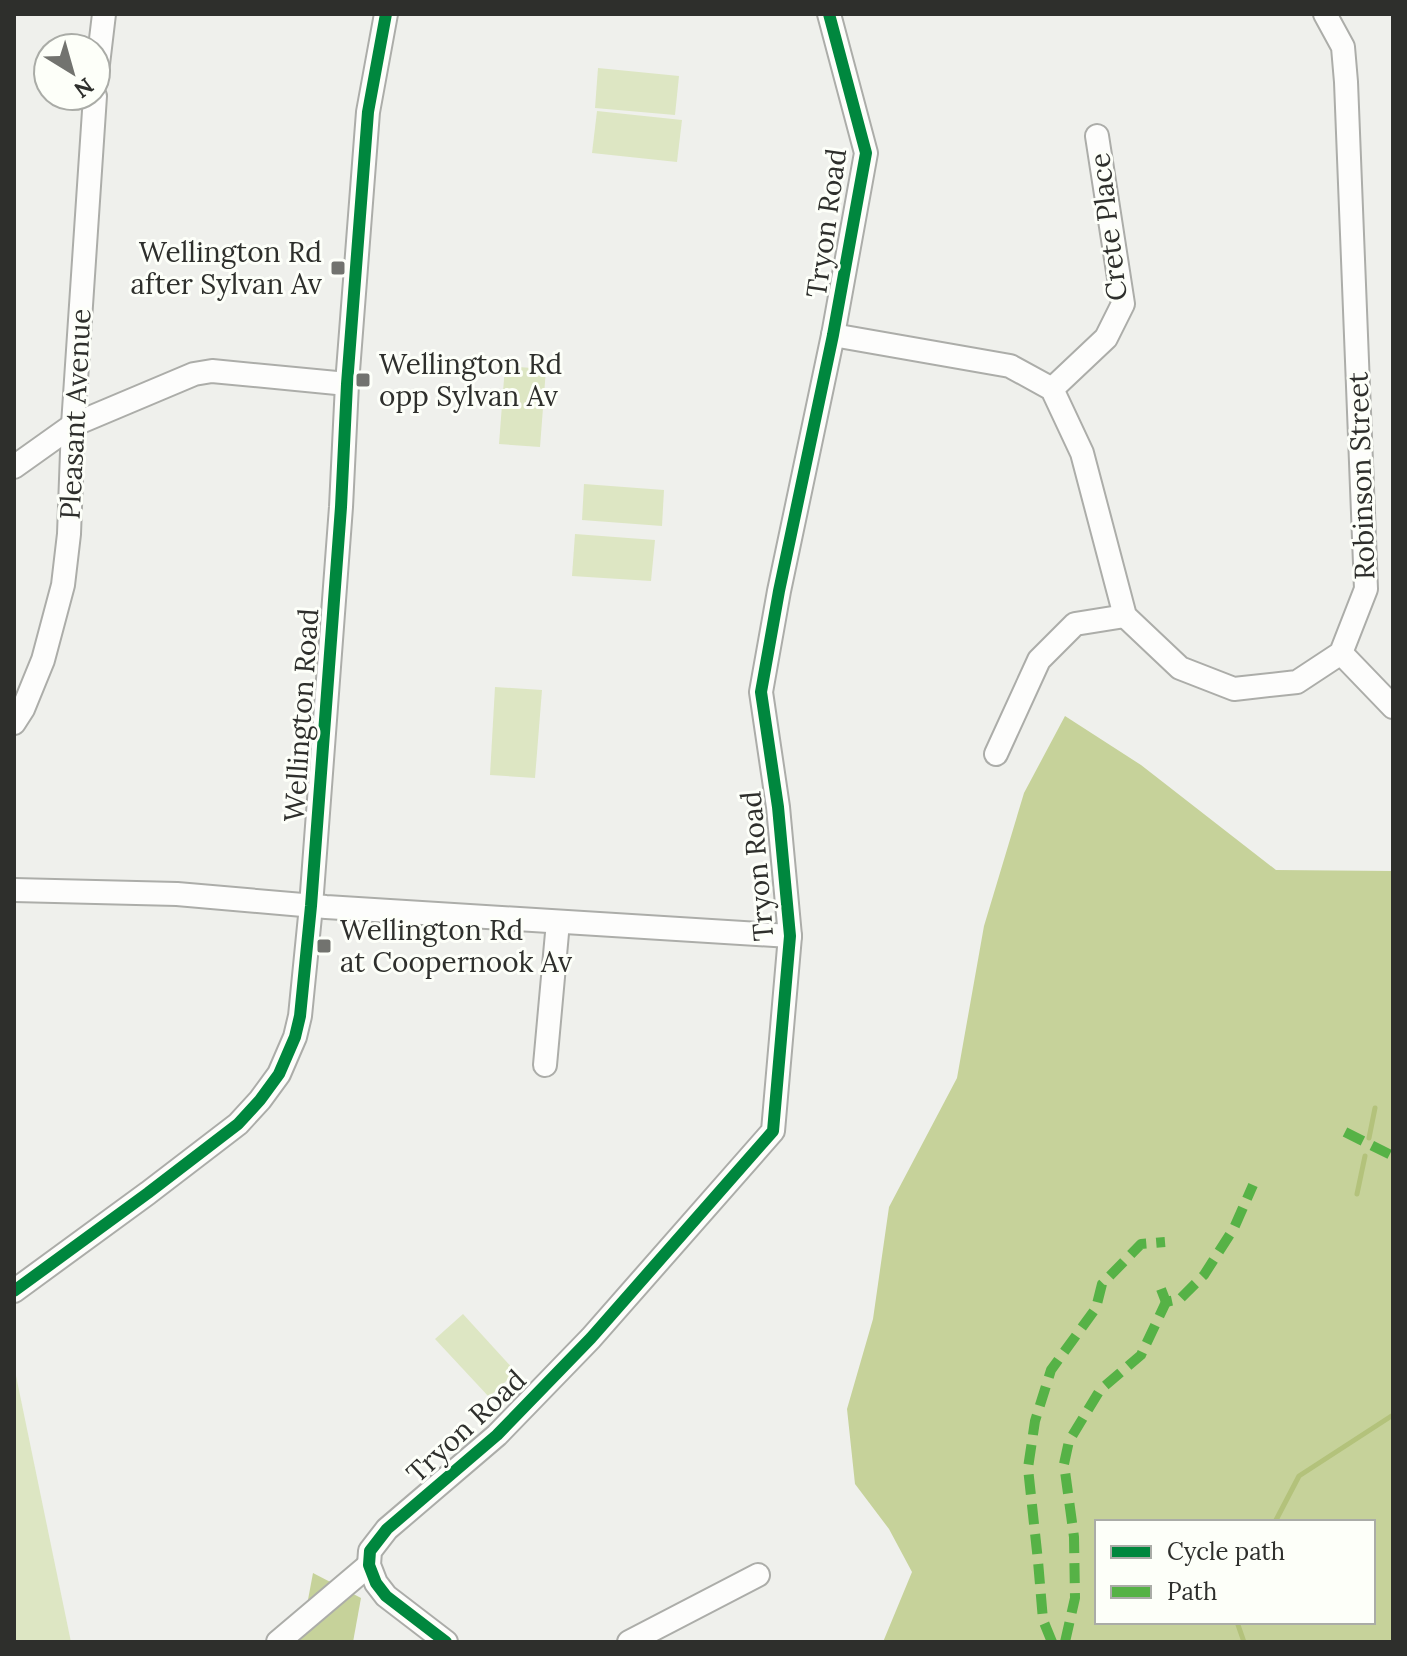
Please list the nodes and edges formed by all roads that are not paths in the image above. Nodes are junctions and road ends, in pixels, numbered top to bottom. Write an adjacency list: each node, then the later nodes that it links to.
1 (386, 14): 7 (street, Wellington Road)
2 (829, 14): 6 (street, Tryon Road)
3 (1325, 14): 12 (street, Robinson Street)
4 (94, 112): 9 (street, Pleasant Avenue)
5 (1097, 136): 8 (street, Crete Place)
6 (833, 335): 8 (street); 19 (street, Tryon Road)
7 (347, 384): 9 (street); 17 (street, Wellington Road)
8 (1052, 389): 11 (street)
9 (73, 425): 10 (street); 14 (street, Pleasant Avenue)
10 (14, 467)
11 (1125, 616): 12 (street); 15 (street)
12 (1341, 653): 13 (street)
13 (1393, 707)
14 (14, 723)
15 (996, 754)
16 (14, 890): 17 (street)
17 (311, 906): 18 (street); 21 (street, Wellington Road)
18 (558, 922): 19 (street); 20 (street)
19 (790, 936): 22 (street, Tryon Road)
20 (545, 1065)
21 (14, 1291)
22 (369, 1565): 24 (street, Tryon Road); 25 (street)
23 (758, 1575): 26 (street)
24 (278, 1642)
25 (446, 1642)
26 (629, 1642)

